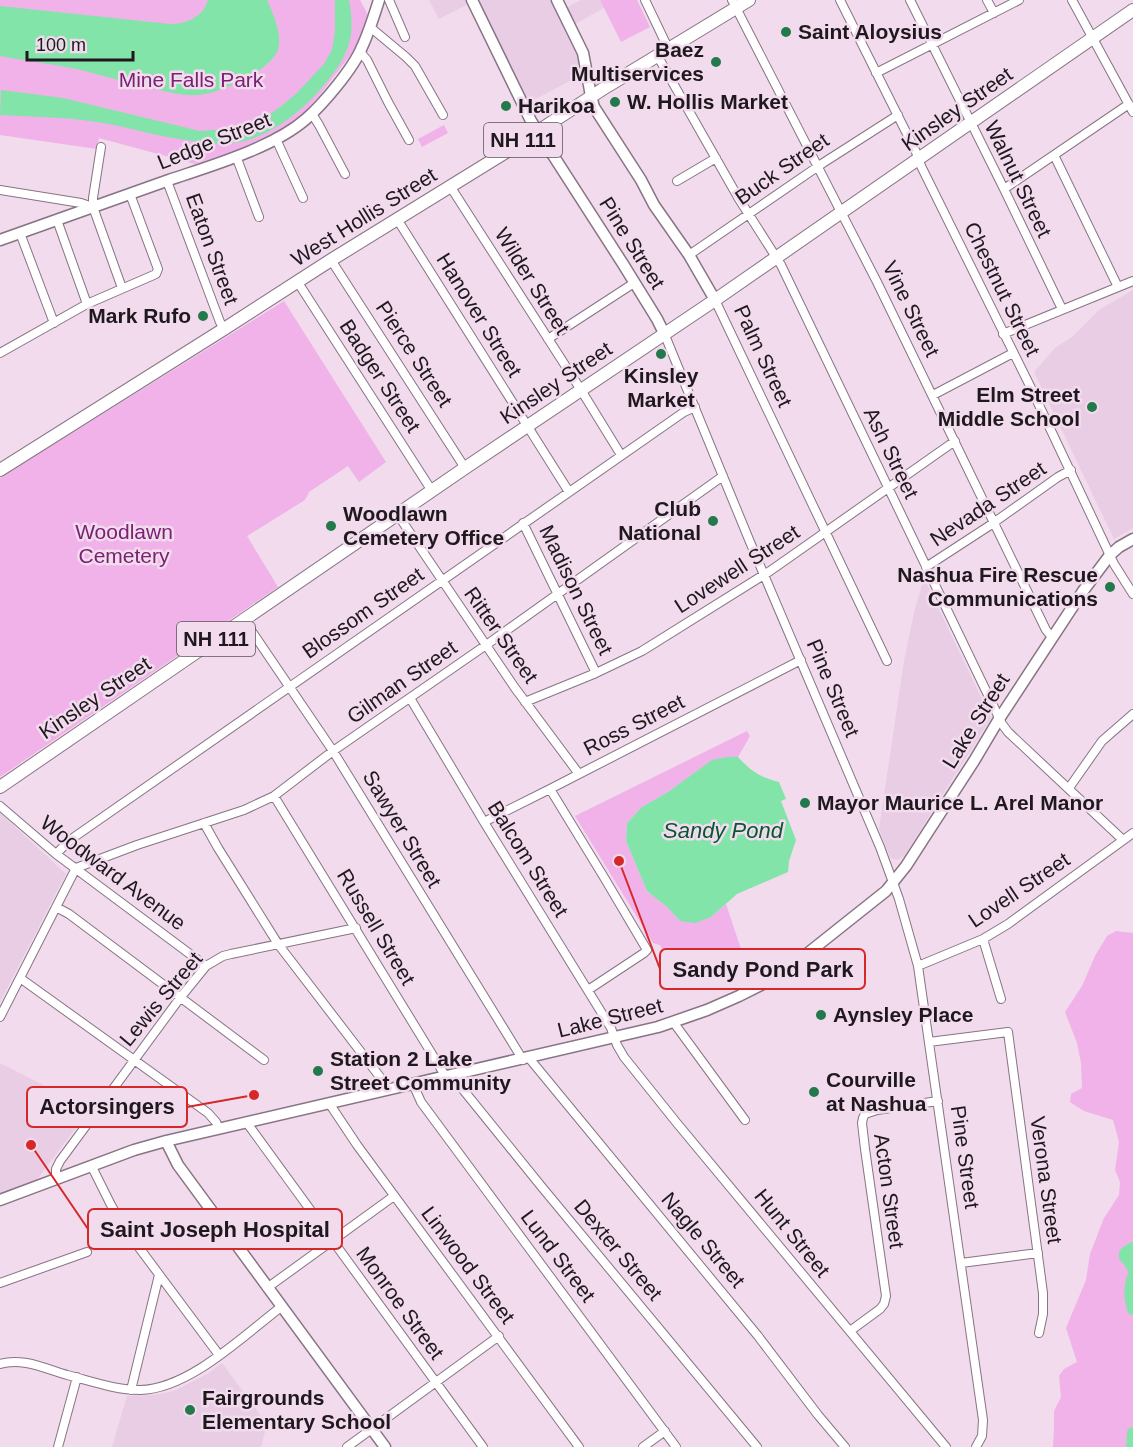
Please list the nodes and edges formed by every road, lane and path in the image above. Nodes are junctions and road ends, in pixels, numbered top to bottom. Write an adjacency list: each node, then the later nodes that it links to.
1 (379, 0): 15 (street, Ledge Street)
2 (389, 0): 16 (street)
3 (472, 0): 32 (street, Pine Street)
4 (557, 0): 23 (street, Palm Street)
5 (645, 0): 19 (street)
6 (749, 0): 12 (main road, West Hollis Street / NH 111)
7 (840, 0): 22 (street, Chestnut Street)
8 (910, 0): 18 (street, Walnut Street)
9 (987, 0): 14 (street)
10 (1019, 0): 14 (street)
11 (1072, 0): 17 (street)
12 (734, 4): 19 (main road, West Hollis Street / NH 111); 40 (street, Vine Street)
13 (1133, 10): 17 (main road, Kinsley Street / NH 111)
14 (994, 13): 18 (street)
15 (370, 27): 20 (street, Ledge Street); 29 (street)
16 (405, 37)
17 (1093, 39): 26 (street); 31 (main road, Kinsley Street / NH 111)
18 (933, 45): 22 (street); 31 (street, Walnut Street)
19 (668, 48): 21 (main road, West Hollis Street / NH 111)
20 (360, 52): 28 (street, Ledge Street); 34 (street)
21 (657, 55): 24 (main road, West Hollis Street / NH 111); 38 (street, Ash Street)
22 (876, 73): 30 (street, Chestnut Street)
23 (589, 78): 24 (street); 25 (street, Palm Street)
24 (606, 87): 25 (main road, West Hollis Street / NH 111)
25 (591, 96): 32 (main road, West Hollis Street / NH 111); 57 (street, Palm Street)
26 (1129, 104): 27 (street); 36 (street)
27 (1133, 112)
28 (312, 114): 33 (street, Ledge Street); 41 (street)
29 (442, 115)
30 (898, 115): 39 (street, Chestnut Street); 40 (street, Buck Street)
31 (970, 123): 39 (main road, Kinsley Street / NH 111); 45 (street, Walnut Street)
32 (538, 131): 44 (main road, West Hollis Street / NH 111); 62 (street, Pine Street)
33 (276, 139): 37 (street, Ledge Street); 48 (street)
34 (409, 140)
35 (101, 147): 49 (street)
36 (1054, 155): 45 (street); 63 (street)
37 (236, 156): 42 (street, Ledge Street); 52 (street)
38 (716, 158): 43 (street); 51 (street, Ash Street)
39 (919, 159): 50 (main road, Kinsley Street / NH 111); 71 (street, Chestnut Street)
40 (818, 166): 50 (street, Vine Street); 51 (street, Buck Street)
41 (345, 174)
42 (167, 181): 47 (street, Ledge Street); 69 (street, Eaton Street)
43 (677, 181)
44 (450, 186): 53 (main road, West Hollis Street / NH 111); 72 (street, Wilder Street)
45 (1004, 189): 67 (street, Walnut Street)
46 (0, 190): 49 (street)
47 (130, 194): 49 (street, Ledge Street); 64 (street)
48 (303, 198)
49 (93, 207): 54 (street, Ledge Street); 64 (street)
50 (841, 212): 58 (main road, Kinsley Street / NH 111); 76 (street, Vine Street)
51 (749, 215): 57 (street, Buck Street); 58 (street, Ash Street)
52 (259, 217)
53 (397, 219): 59 (main road, West Hollis Street / NH 111); 78 (street, Hanover Street)
54 (57, 220): 55 (street, Ledge Street); 66 (street)
55 (20, 233): 56 (street, Ledge Street); 68 (street)
56 (0, 240)
57 (689, 255): 65 (street, Palm Street)
58 (776, 257): 65 (main road, Kinsley Street / NH 111); 85 (street, Ash Street)
59 (331, 260): 60 (main road, West Hollis Street / NH 111); 81 (street, Pierce Street)
60 (297, 281): 69 (main road, West Hollis Street / NH 111); 86 (street, Badger Street)
61 (1133, 281): 63 (street)
62 (634, 283): 70 (street, Pine Street); 72 (street)
63 (1118, 287): 67 (street)
64 (122, 288): 66 (street)
65 (715, 300): 70 (main road, Kinsley Street / NH 111); 91 (street, Palm Street)
66 (87, 304): 68 (street)
67 (1062, 309): 71 (street)
68 (54, 323): 73 (street)
69 (224, 329): 82 (main road, West Hollis Street / NH 111)
70 (664, 333): 75 (main road, Kinsley Street / NH 111); 77 (street, Pine Street)
71 (1003, 334): 74 (street, Chestnut Street)
72 (548, 339): 75 (street, Wilder Street)
73 (0, 352)
74 (1013, 353): 76 (street); 83 (street, Chestnut Street)
75 (581, 390): 78 (main road, Kinsley Street / NH 111); 80 (street, Wilder Street)
76 (933, 395): 79 (street, Vine Street)
77 (695, 406): 80 (street, Blossom Street); 84 (street, Pine Street)
78 (528, 426): 81 (main road, Kinsley Street / NH 111); 87 (street, Hanover Street)
79 (955, 441): 85 (street, Lovewell Street); 90 (street, Vine Street)
80 (621, 455): 87 (street, Blossom Street)
81 (465, 468): 86 (main road, Kinsley Street / NH 111)
82 (0, 470)
83 (1071, 470): 90 (street, Nevada Street); 93 (street, Chestnut Street)
84 (723, 476): 95 (street, Pine Street); 97 (street, Gilman Street)
85 (888, 488): 91 (street, Lovewell Street); 94 (street, Ash Street)
86 (432, 491): 88 (main road, Kinsley Street / NH 111)
87 (569, 492): 89 (street, Blossom Street)
88 (398, 515): 96 (street, Ritter Street); 99 (main road, Kinsley Street / NH 111)
89 (523, 523): 96 (street, Blossom Street); 97 (street, Madison Street)
90 (994, 523): 94 (street, Nevada Street); 100 (street, Vine Street)
91 (825, 533): 95 (street, Lovewell Street); 103 (street, Palm Street)
92 (1133, 539): 93 (street, Lake Street)
93 (1110, 555): 98 (street, Chestnut Street); 100 (street, Lake Street)
94 (926, 567): 109 (street, Ash Street)
95 (764, 574): 102 (street, Pine Street); 104 (street, Lovewell Street)
96 (441, 580): 101 (street, Ritter Street); 105 (street, Blossom Street)
97 (558, 593): 101 (street, Gilman Street); 104 (street, Madison Street)
98 (1133, 594)
99 (244, 620): 105 (street, Sawyer Street); 112 (main road, Kinsley Street / NH 111)
100 (1052, 637): 109 (street, Lake Street)
101 (486, 645): 106 (street, Gilman Street); 107 (street, Ritter Street)
102 (801, 660): 111 (street, Ross Street); 123 (street, Pine Street)
103 (887, 661)
104 (596, 673): 107 (street, Lovewell Street)
105 (289, 686): 110 (street, Sawyer Street); 121 (street, Blossom Street)
106 (410, 698): 110 (street, Gilman Street); 117 (street, Balcom Street)
107 (525, 702): 111 (street, Ritter Street)
108 (1133, 714): 113 (street)
109 (999, 719): 113 (street, Ash Street); 123 (street, Lake Street)
110 (333, 751): 115 (street, Gilman Street); 138 (street, Sawyer Street)
111 (579, 774): 114 (street, Ross Street)
112 (0, 787)
113 (1069, 788): 120 (street, Ash Street)
114 (550, 789): 117 (street, Ross Street); 131 (street)
115 (274, 796): 118 (street, Gilman Street); 125 (street, Russell Street)
116 (0, 806): 121 (street, Woodward Avenue)
117 (484, 822): 131 (street, Balcom Street)
118 (204, 823): 122 (street, Gilman Street); 127 (street)
119 (1132, 834): 120 (street, Lovell Street)
120 (1124, 840): 126 (street, Lovell Street)
121 (56, 854): 122 (street, Woodward Avenue)
122 (76, 868): 124 (street); 128 (street, Woodward Avenue)
123 (892, 883): 129 (street, Pine Street); 135 (street, Lake Street)
124 (56, 907): 130 (street); 132 (street)
125 (356, 928): 127 (street, Lewis Street); 141 (street, Russell Street)
126 (983, 939): 129 (street, Lovell Street); 133 (street)
127 (278, 944): 128 (street, Lewis Street); 143 (street)
128 (206, 966): 132 (street, Lewis Street)
129 (918, 966): 137 (street, Pine Street)
130 (20, 978): 134 (street); 139 (street)
131 (588, 990): 136 (street, Balcom Street)
132 (180, 998): 139 (street, Lewis Street); 140 (street)
133 (1001, 999)
134 (0, 1017)
135 (674, 1023): 136 (street, Lake Street); 146 (street)
136 (614, 1038): 138 (street, Lake Street); 162 (street, Hunt Street)
137 (929, 1042): 144 (street, Pine Street); 156 (street, Verona Street)
138 (526, 1059): 141 (street, Lake Street); 180 (street, Nagle Street)
139 (134, 1060): 148 (street); 151 (street, Lewis Street)
140 (264, 1060)
141 (449, 1077): 142 (street, Lake Street); 179 (street, Dexter Street)
142 (413, 1084): 143 (street, Lake Street); 171 (street, Lund Street)
143 (386, 1090): 145 (street, Lake Street)
144 (938, 1101): 157 (street, Pine Street); 162 (street, Acton Street)
145 (329, 1103): 147 (street, Lake Street); 152 (street, Linwood Street)
146 (745, 1120)
147 (247, 1123): 148 (street, Lake Street); 154 (street, Monroe Street)
148 (219, 1129): 149 (street, Lake Street)
149 (166, 1142): 150 (street, Lake Street); 160 (street)
150 (92, 1167): 151 (street, Lake Street); 158 (street)
151 (56, 1179): 153 (street, Lake Street)
152 (394, 1196): 154 (street); 164 (street, Linwood Street)
153 (0, 1200)
154 (332, 1240): 160 (street); 168 (street, Monroe Street)
155 (87, 1252): 159 (street)
156 (1038, 1253): 157 (street); 163 (street, Verona Street)
157 (961, 1263): 182 (street, Pine Street)
158 (159, 1275): 165 (street); 169 (street)
159 (0, 1283)
160 (267, 1288): 161 (street)
161 (281, 1307): 165 (street); 170 (street)
162 (850, 1332): 181 (street, Hunt Street)
163 (1039, 1333)
164 (499, 1336): 168 (street); 176 (street, Linwood Street)
165 (219, 1355): 169 (street)
166 (0, 1364): 167 (street)
167 (77, 1377): 169 (street); 172 (street)
168 (436, 1382): 170 (street); 175 (street, Monroe Street)
169 (130, 1390)
170 (371, 1429): 173 (street); 174 (street)
171 (665, 1431): 177 (street); 178 (street, Lund Street)
172 (58, 1447)
173 (347, 1447)
174 (385, 1447)
175 (483, 1447)
176 (579, 1447)
177 (643, 1447)
178 (676, 1447)
179 (757, 1447)
180 (845, 1447)
181 (946, 1447)
182 (976, 1447)

